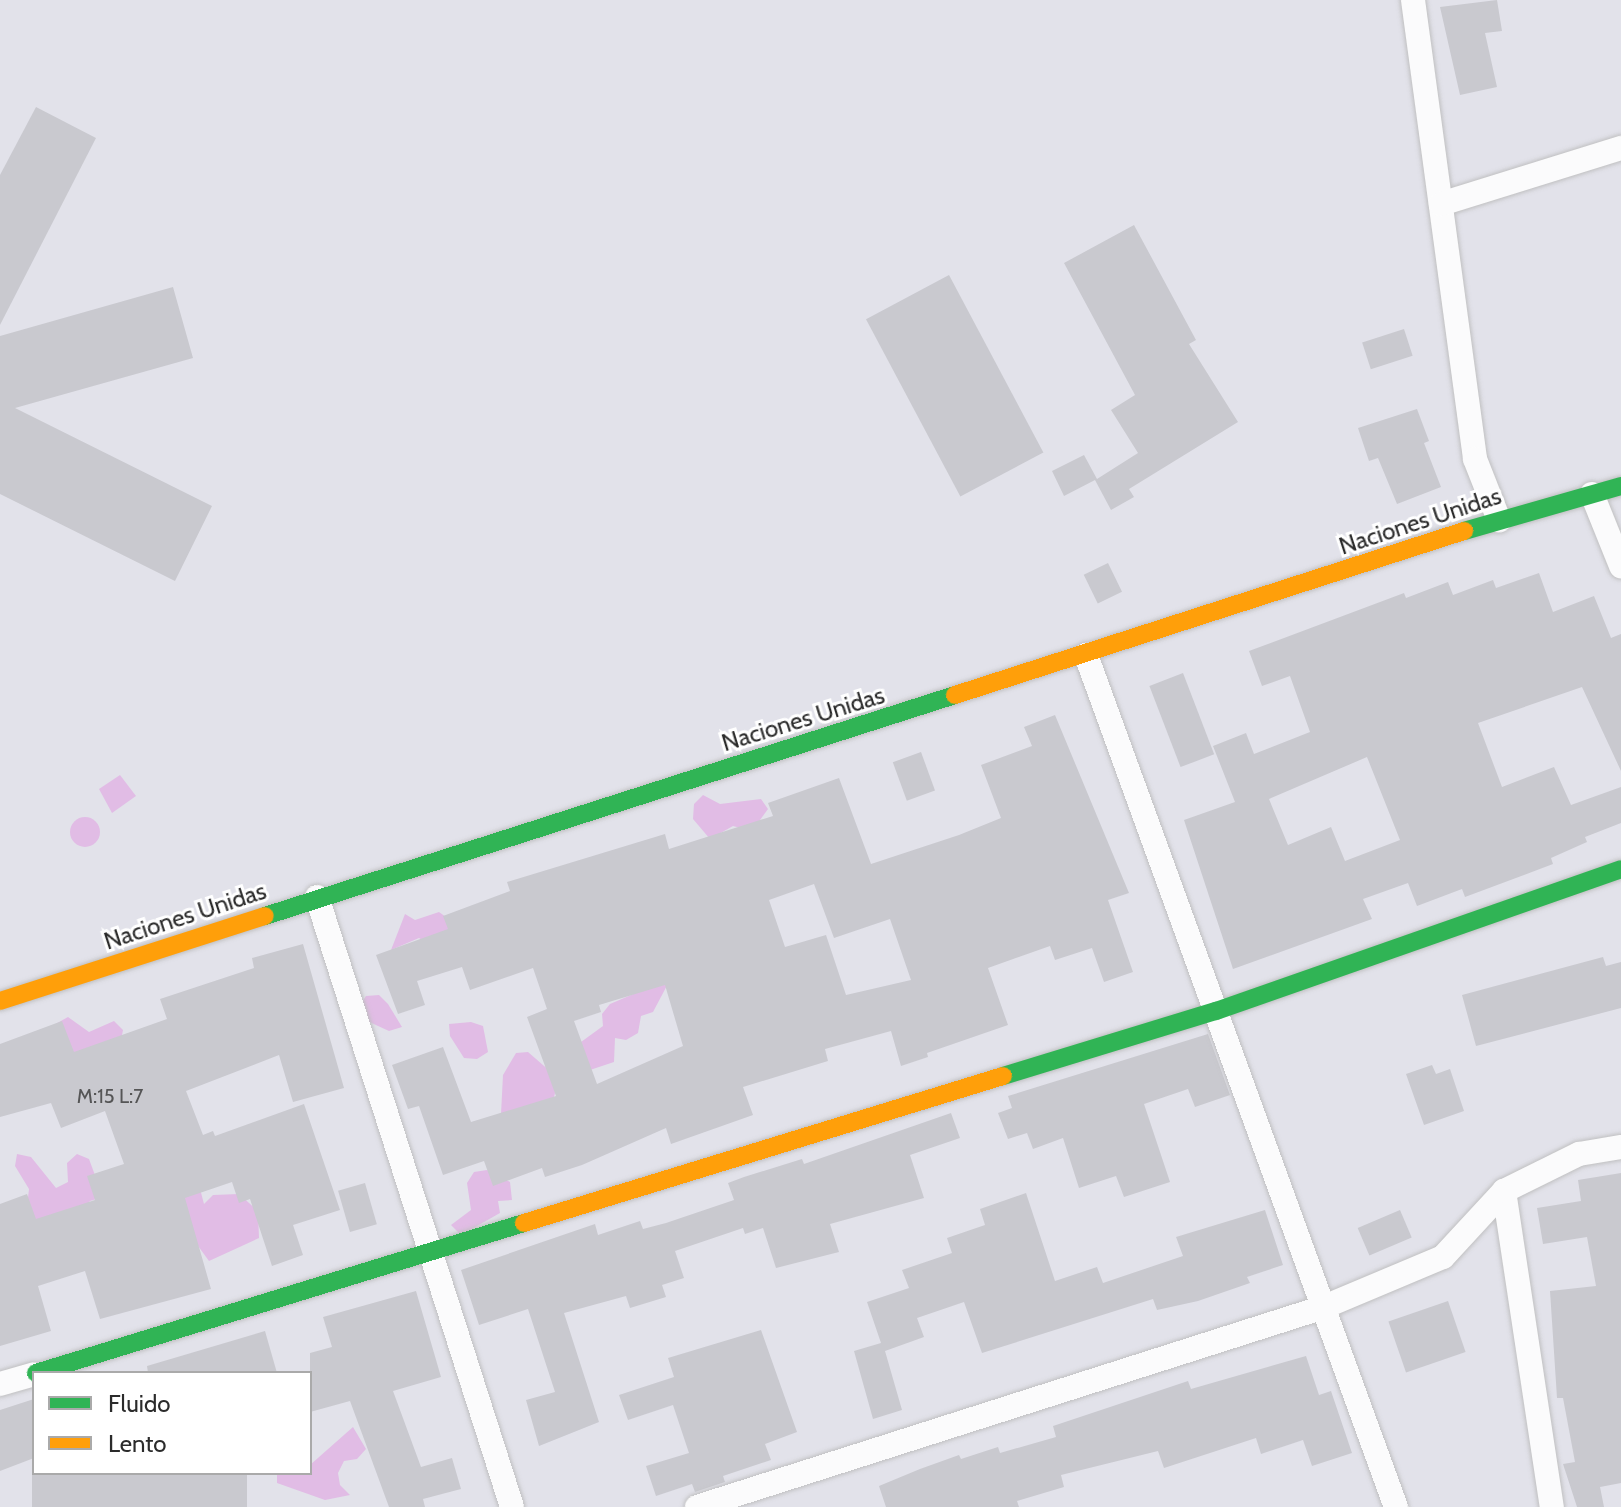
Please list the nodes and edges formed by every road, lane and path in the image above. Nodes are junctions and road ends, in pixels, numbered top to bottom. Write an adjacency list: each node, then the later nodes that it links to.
1 (1413, 0): 3 (street)
2 (1621, 148): 3 (street)
3 (1441, 204): 6 (street)
4 (1621, 486): 5 (street, Naciones Unidas)
5 (1592, 494): 6 (street, Naciones Unidas); 7 (street)
6 (1499, 520): 8 (street, Naciones Unidas)
7 (1621, 566)
8 (1086, 655): 10 (street, Naciones Unidas); 12 (street)
9 (1621, 869): 12 (street)
10 (317, 897): 11 (street, Naciones Unidas); 15 (street)
11 (0, 1001)
12 (1216, 1011): 15 (street); 16 (street)
13 (1621, 1147): 14 (street)
14 (1504, 1191): 16 (street); 23 (street)
15 (430, 1253): 17 (street); 20 (street)
16 (1324, 1307): 21 (street); 22 (street)
17 (42, 1371)
18 (32, 1374): 19 (street)
19 (0, 1384)
20 (512, 1507)
21 (697, 1507)
22 (1396, 1507)
23 (1552, 1507)

